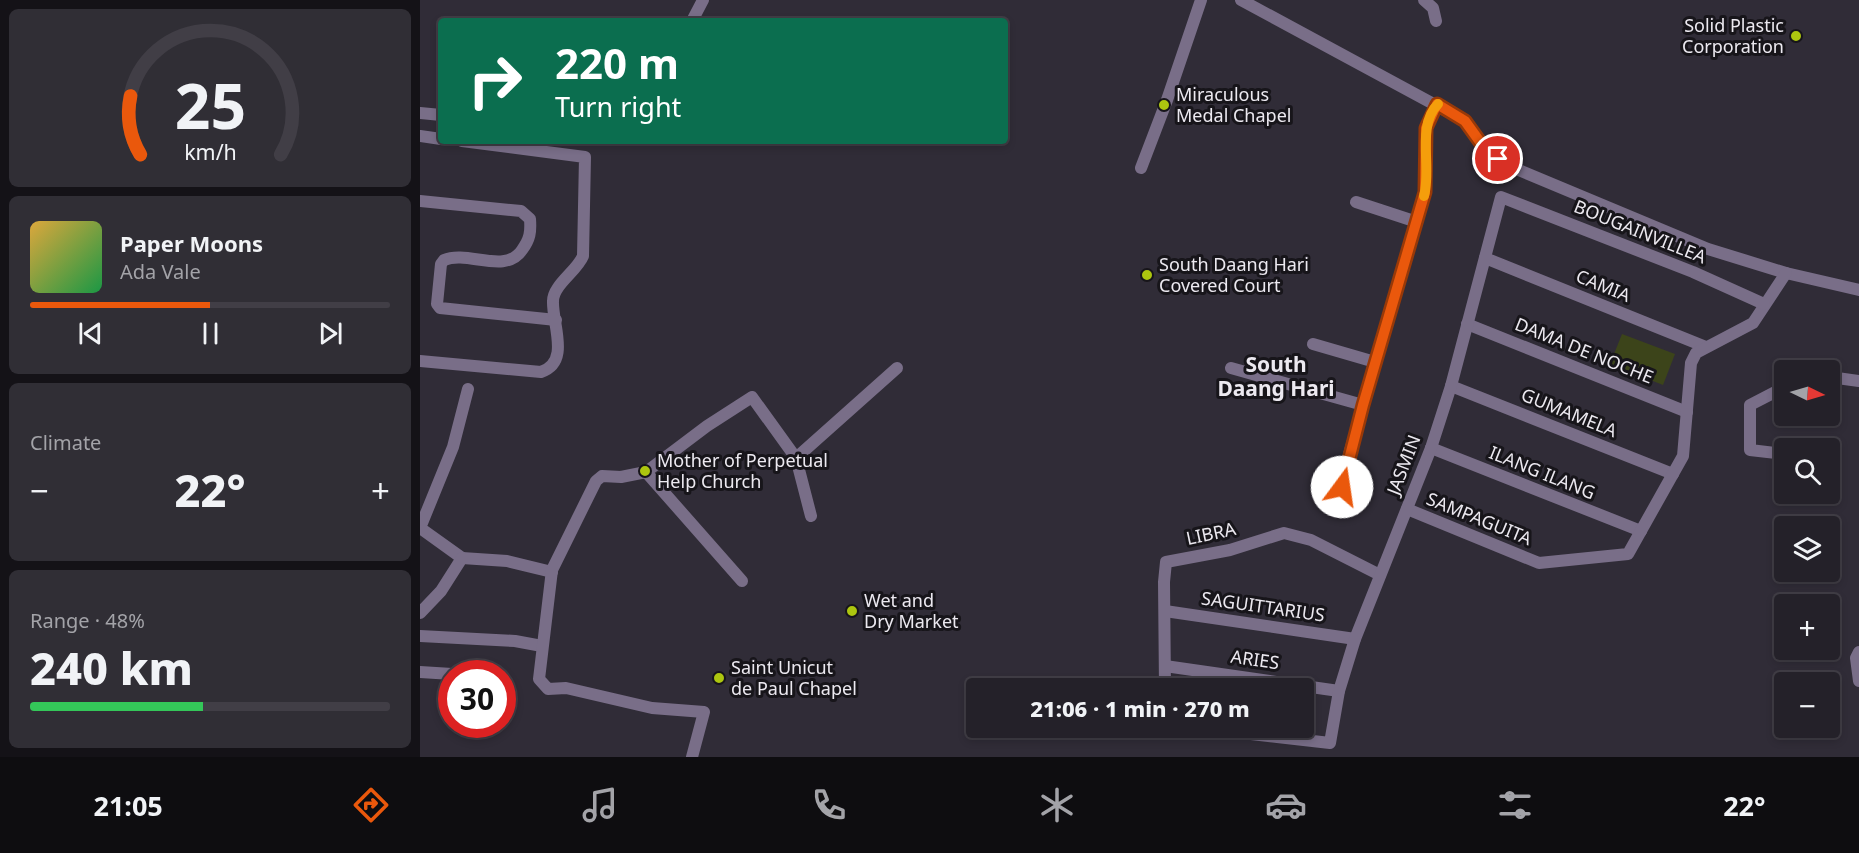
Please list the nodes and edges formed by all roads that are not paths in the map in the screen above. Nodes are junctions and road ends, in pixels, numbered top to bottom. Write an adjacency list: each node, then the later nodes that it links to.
1 (703, 0): 5 (street)
2 (1201, 0): 13 (street)
3 (1424, 0): 6 (street)
4 (1244, 1): 7 (street)
5 (694, 18)
6 (1436, 21)
7 (1437, 104): 17 (street); 19 (street)
8 (420, 113): 9 (street)
9 (438, 115)
10 (420, 136): 11 (street)
11 (438, 139)
12 (485, 144): 22 (street)
13 (1141, 168)
14 (1501, 197): 18 (street, JASMIN); 21 (street, BOUGAINVILLEA)
15 (420, 201): 22 (street)
16 (1356, 202): 17 (street)
17 (1417, 222): 27 (street)
18 (1485, 258): 23 (street, JASMIN); 25 (street, CAMIA)
19 (1786, 273): 20 (street); 21 (street, SAMPAGUITA)
20 (1859, 290)
21 (1764, 304): 25 (street, SAMPAGUITA)
22 (556, 320): 26 (street)
23 (1467, 324): 32 (street, JASMIN); 36 (street, DAMA DE NOCHE)
24 (1313, 344): 27 (street)
25 (1706, 347): 36 (street, SAMPAGUITA)
26 (420, 361)
27 (1375, 362): 35 (street)
28 (897, 368): 39 (street)
29 (1231, 368): 35 (street)
30 (1840, 378): 31 (street)
31 (1859, 381)
32 (1451, 386): 37 (street, JASMIN); 41 (street, GUMAMELA)
33 (468, 389): 45 (street)
34 (1774, 393): 38 (street)
35 (1363, 405): 42 (street)
36 (1687, 412): 41 (street, SAMPAGUITA)
37 (1431, 448): 43 (street, JASMIN); 46 (street, ILANG ILANG)
38 (1774, 453)
39 (796, 458): 40 (street); 44 (street)
40 (646, 472): 48 (street); 50 (street)
41 (1673, 474): 46 (street, SAMPAGUITA)
42 (1339, 489)
43 (1407, 509): 46 (street, SAMPAGUITA); 49 (street, JASMIN)
44 (812, 516)
45 (420, 529): 47 (street)
46 (1641, 531)
47 (462, 558): 48 (street); 52 (street)
48 (552, 572): 55 (street)
49 (1380, 575): 51 (street, LIBRA); 54 (street, JASMIN)
50 (742, 581)
51 (1166, 611): 54 (street, SAGUITTARIUS); 57 (street, LIBRA)
52 (420, 613)
53 (420, 636): 55 (street)
54 (1355, 639): 62 (street, JASMIN)
55 (542, 646): 64 (street)
56 (1859, 652): 61 (street)
57 (1165, 666): 60 (street, LIBRA); 62 (street, ARIES)
58 (420, 672): 59 (street)
59 (438, 673)
60 (1165, 678)
61 (1859, 681)
62 (1340, 691): 63 (street, JASMIN)
63 (1286, 738)
64 (692, 757)

